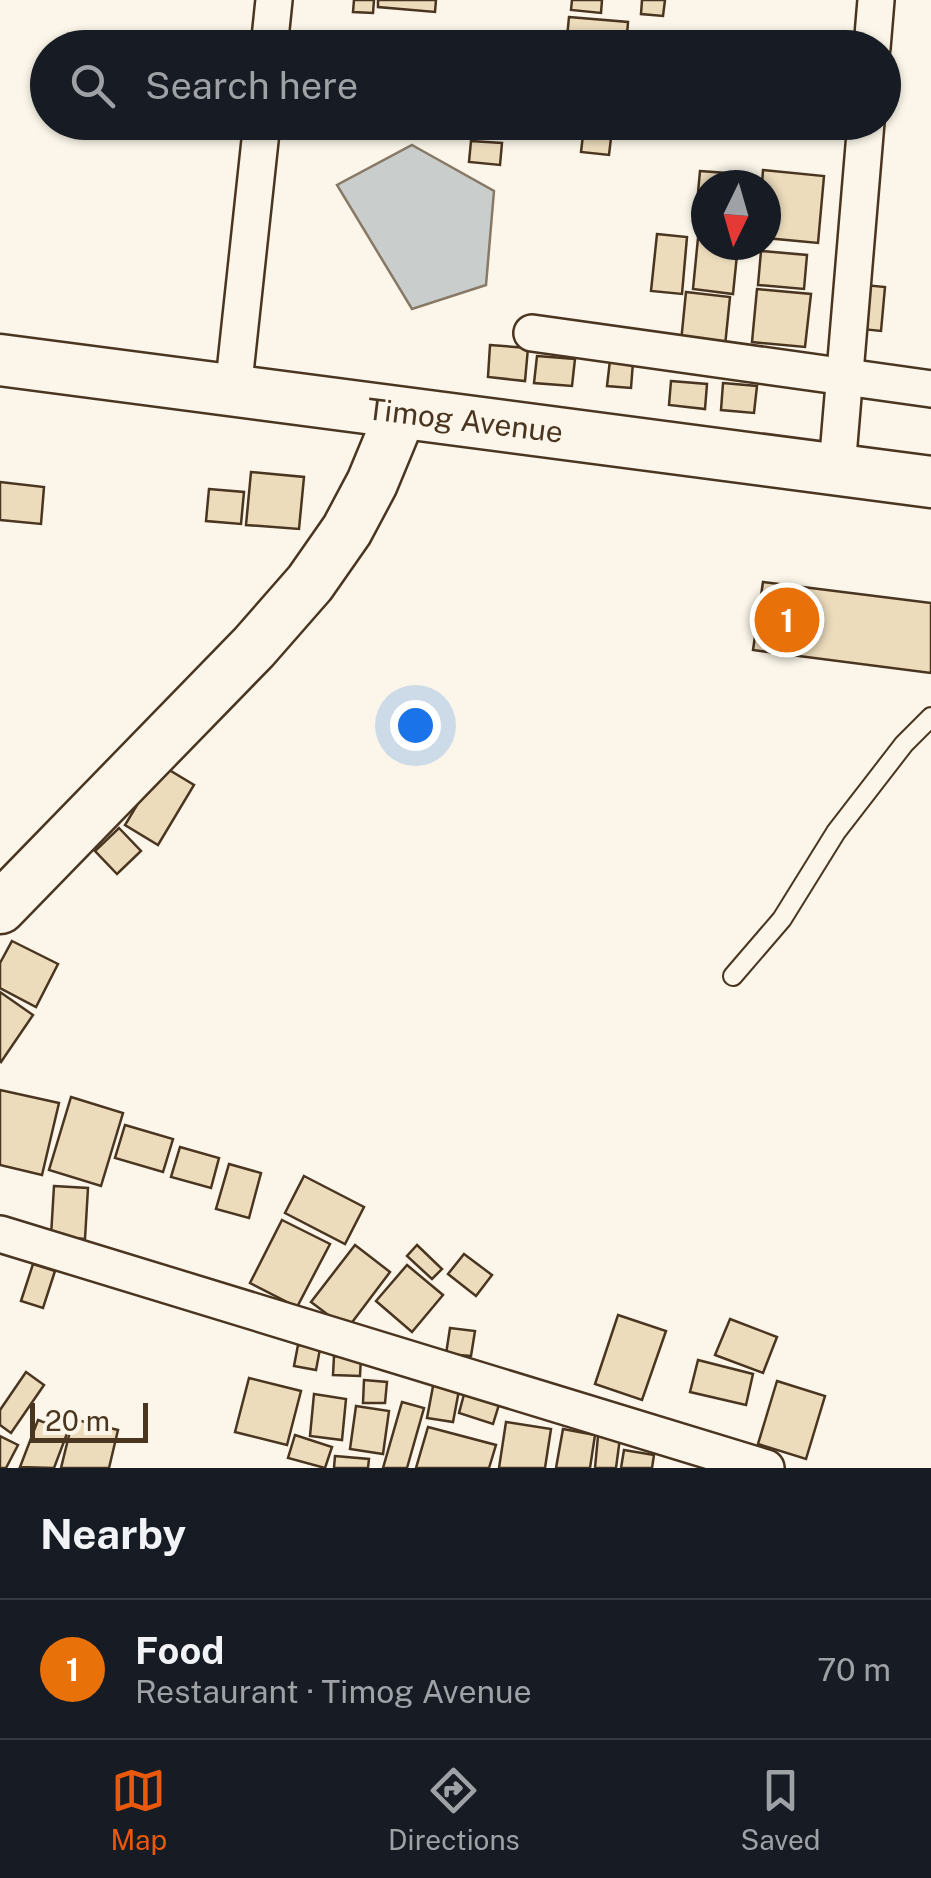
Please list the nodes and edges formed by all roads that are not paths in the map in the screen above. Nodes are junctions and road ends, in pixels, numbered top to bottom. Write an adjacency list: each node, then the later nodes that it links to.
1 (274, 0): 3 (street)
2 (876, 0): 4 (street)
3 (272, 30)
4 (874, 30)
5 (260, 140): 11 (street)
6 (864, 140): 9 (street)
7 (532, 333): 9 (street)
8 (0, 360): 11 (main road, Timog Avenue)
9 (844, 378): 10 (street); 13 (street)
10 (931, 389)
11 (234, 391): 12 (main road, Timog Avenue)
12 (400, 413): 13 (main road, Timog Avenue); 16 (main road)
13 (837, 468): 14 (main road, Timog Avenue)
14 (931, 482)
15 (931, 717): 17 (lane)
16 (0, 908)
17 (732, 976)
18 (0, 1234): 19 (street)
19 (766, 1468)

